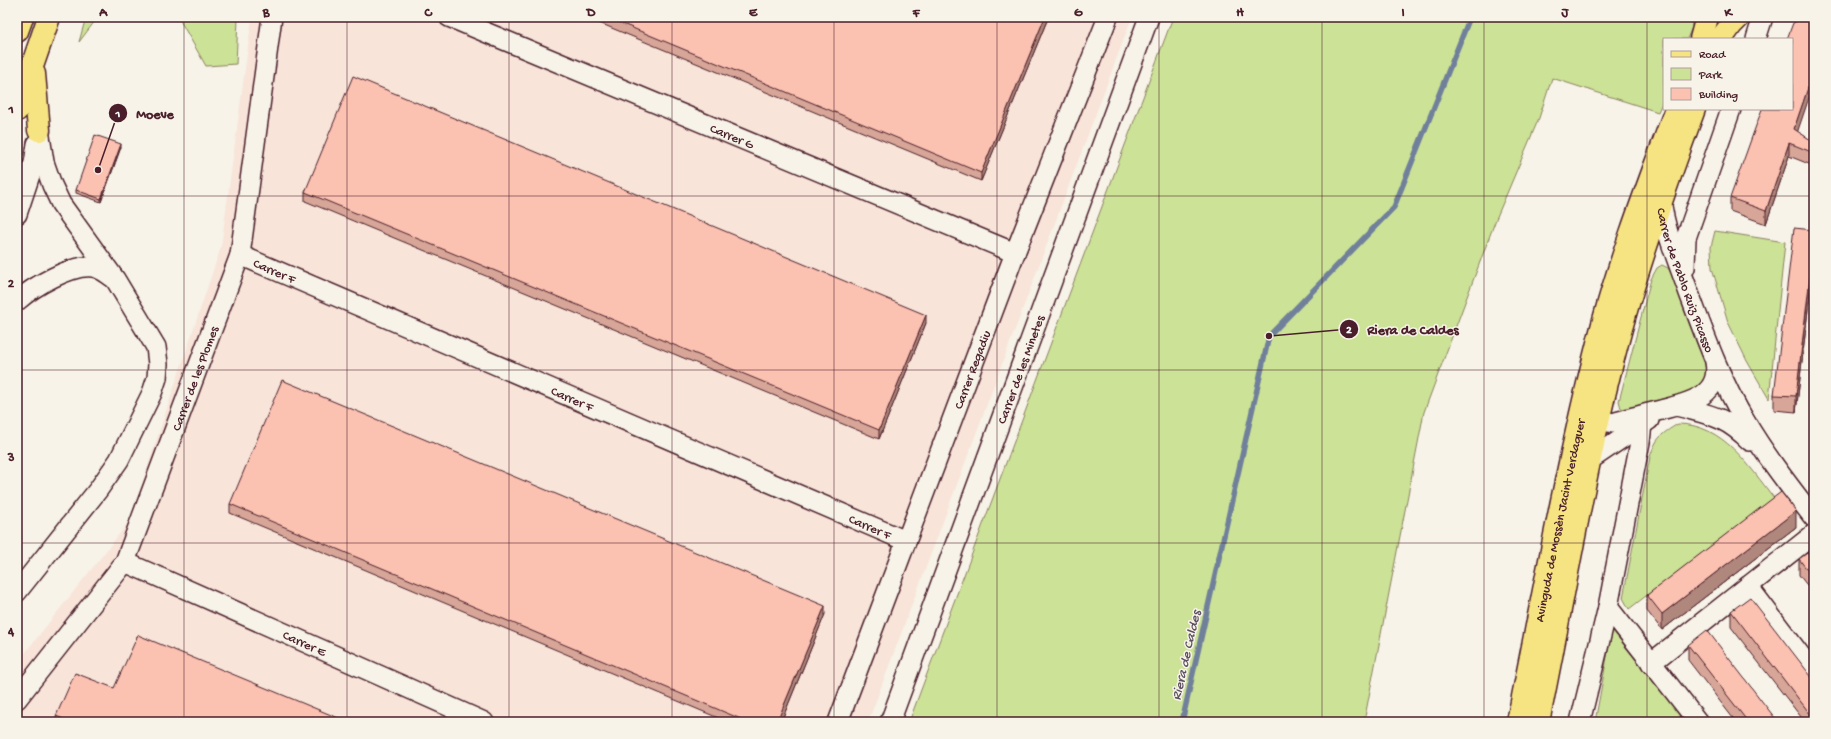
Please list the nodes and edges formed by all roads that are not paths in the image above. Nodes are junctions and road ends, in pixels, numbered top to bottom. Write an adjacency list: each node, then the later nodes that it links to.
1 (22, 17): 10 (main road)
2 (49, 17): 14 (main road)
3 (272, 17): 23 (street, Carrer de les Plomes)
4 (449, 17): 22 (street, Carrer G)
5 (1108, 17): 22 (street, Carrer Regadiu)
6 (1149, 17): 47 (street, Carrer de les Minetes)
7 (1707, 17): 11 (main road)
8 (1739, 17): 12 (main road)
9 (1764, 17): 13 (street)
10 (17, 31)
11 (1701, 38)
12 (1722, 38)
13 (1756, 38)
14 (33, 62): 15 (main road); 19 (main road)
15 (17, 110)
16 (1676, 110): 24 (main road, Avinguda de Mossèn Jacint Verdaguer)
17 (1694, 110): 20 (main road, Avinguda de Mossèn Jacint Verdaguer)
18 (1730, 110): 26 (street)
19 (39, 130): 21 (street); 25 (street)
20 (1658, 207): 24 (street, Avinguda de Mossèn Jacint Verdaguer); 26 (street, Carrer de Pablo Ruiz Picasso); 31 (main road, Avinguda de Mossèn Jacint Verdaguer)
21 (17, 214)
22 (1015, 254): 37 (street, Carrer Regadiu)
23 (240, 255): 37 (street, Carrer F); 38 (street, Carrer de les Plomes)
24 (1618, 274): 28 (main road, Avinguda de Mossèn Jacint Verdaguer)
25 (115, 279): 27 (street); 40 (street)
26 (1689, 293): 29 (street, Carrer de Pablo Ruiz Picasso)
27 (17, 301)
28 (1604, 318): 31 (street, Avinguda de Mossèn Jacint Verdaguer); 48 (main road, Avinguda de Mossèn Jacint Verdaguer)
29 (1715, 360): 30 (street, Carrer de Pablo Ruiz Picasso); 33 (street, Carrer de Pablo Ruiz Picasso)
30 (1671, 407): 31 (street, Carrer de Pablo Ruiz Picasso); 32 (street, Avinguda de Mossèn Jacint Verdaguer); 33 (street, Carrer de Pablo Ruiz Picasso)
31 (1602, 418): 34 (main road, Avinguda de Mossèn Jacint Verdaguer)
32 (1642, 424): 34 (street, Avinguda de Mossèn Jacint Verdaguer); 41 (street)
33 (1769, 459): 35 (street, Carrer de Pablo Ruiz Picasso)
34 (1590, 460): 49 (main road, Avinguda de Mossèn Jacint Verdaguer)
35 (1814, 518)
36 (1814, 534): 39 (street)
37 (906, 541): 46 (street, Carrer Regadiu)
38 (125, 562): 44 (street, Carrer de les Plomes); 45 (street, Carrer E)
39 (1748, 586): 42 (street); 43 (street)
40 (17, 592)
41 (1608, 607): 42 (street); 50 (street)
42 (1652, 663): 51 (street)
43 (1814, 673)
44 (17, 699)
45 (484, 722)
46 (838, 722)
47 (890, 722)
48 (1518, 722)
49 (1538, 722)
50 (1580, 722)
51 (1698, 722)

